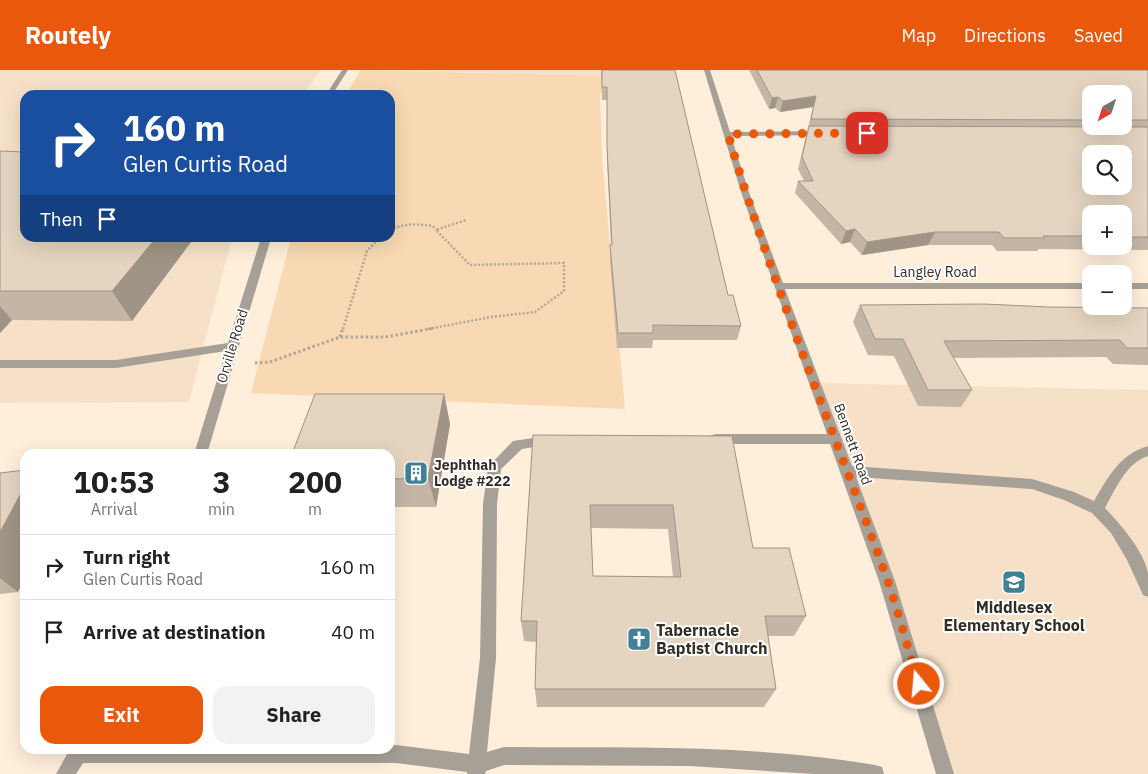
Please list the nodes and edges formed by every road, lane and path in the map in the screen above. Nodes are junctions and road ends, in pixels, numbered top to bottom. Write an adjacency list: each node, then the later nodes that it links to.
1 (345, 70): 3 (street)
2 (707, 70): 5 (street, Bennett Road)
3 (331, 90)
4 (827, 133): 5 (street)
5 (728, 134): 11 (street, Bennett Road)
6 (466, 220): 8 (path)
7 (396, 227): 8 (path)
8 (436, 230): 15 (path)
9 (265, 242): 16 (street, Orville Road)
10 (376, 242): 15 (path)
11 (779, 286): 12 (street, Langley Road); 20 (street, Bennett Road)
12 (1082, 286)
13 (1132, 286): 14 (street)
14 (1148, 286)
15 (340, 337): 18 (path)
16 (232, 346): 17 (street); 18 (street, Orville Road)
17 (0, 364)
18 (226, 365): 22 (street, Orville Road)
19 (699, 439): 20 (street)
20 (835, 439): 24 (street, Bennett Road)
21 (564, 440): 29 (street)
22 (201, 449)
23 (1148, 451): 25 (street)
24 (847, 471): 25 (street); 32 (street, Bennett Road)
25 (1097, 509): 26 (street)
26 (1148, 590)
27 (78, 754): 30 (street)
28 (395, 754): 29 (street)
29 (476, 769): 31 (street)
30 (65, 774)
31 (874, 774)
32 (945, 774)

